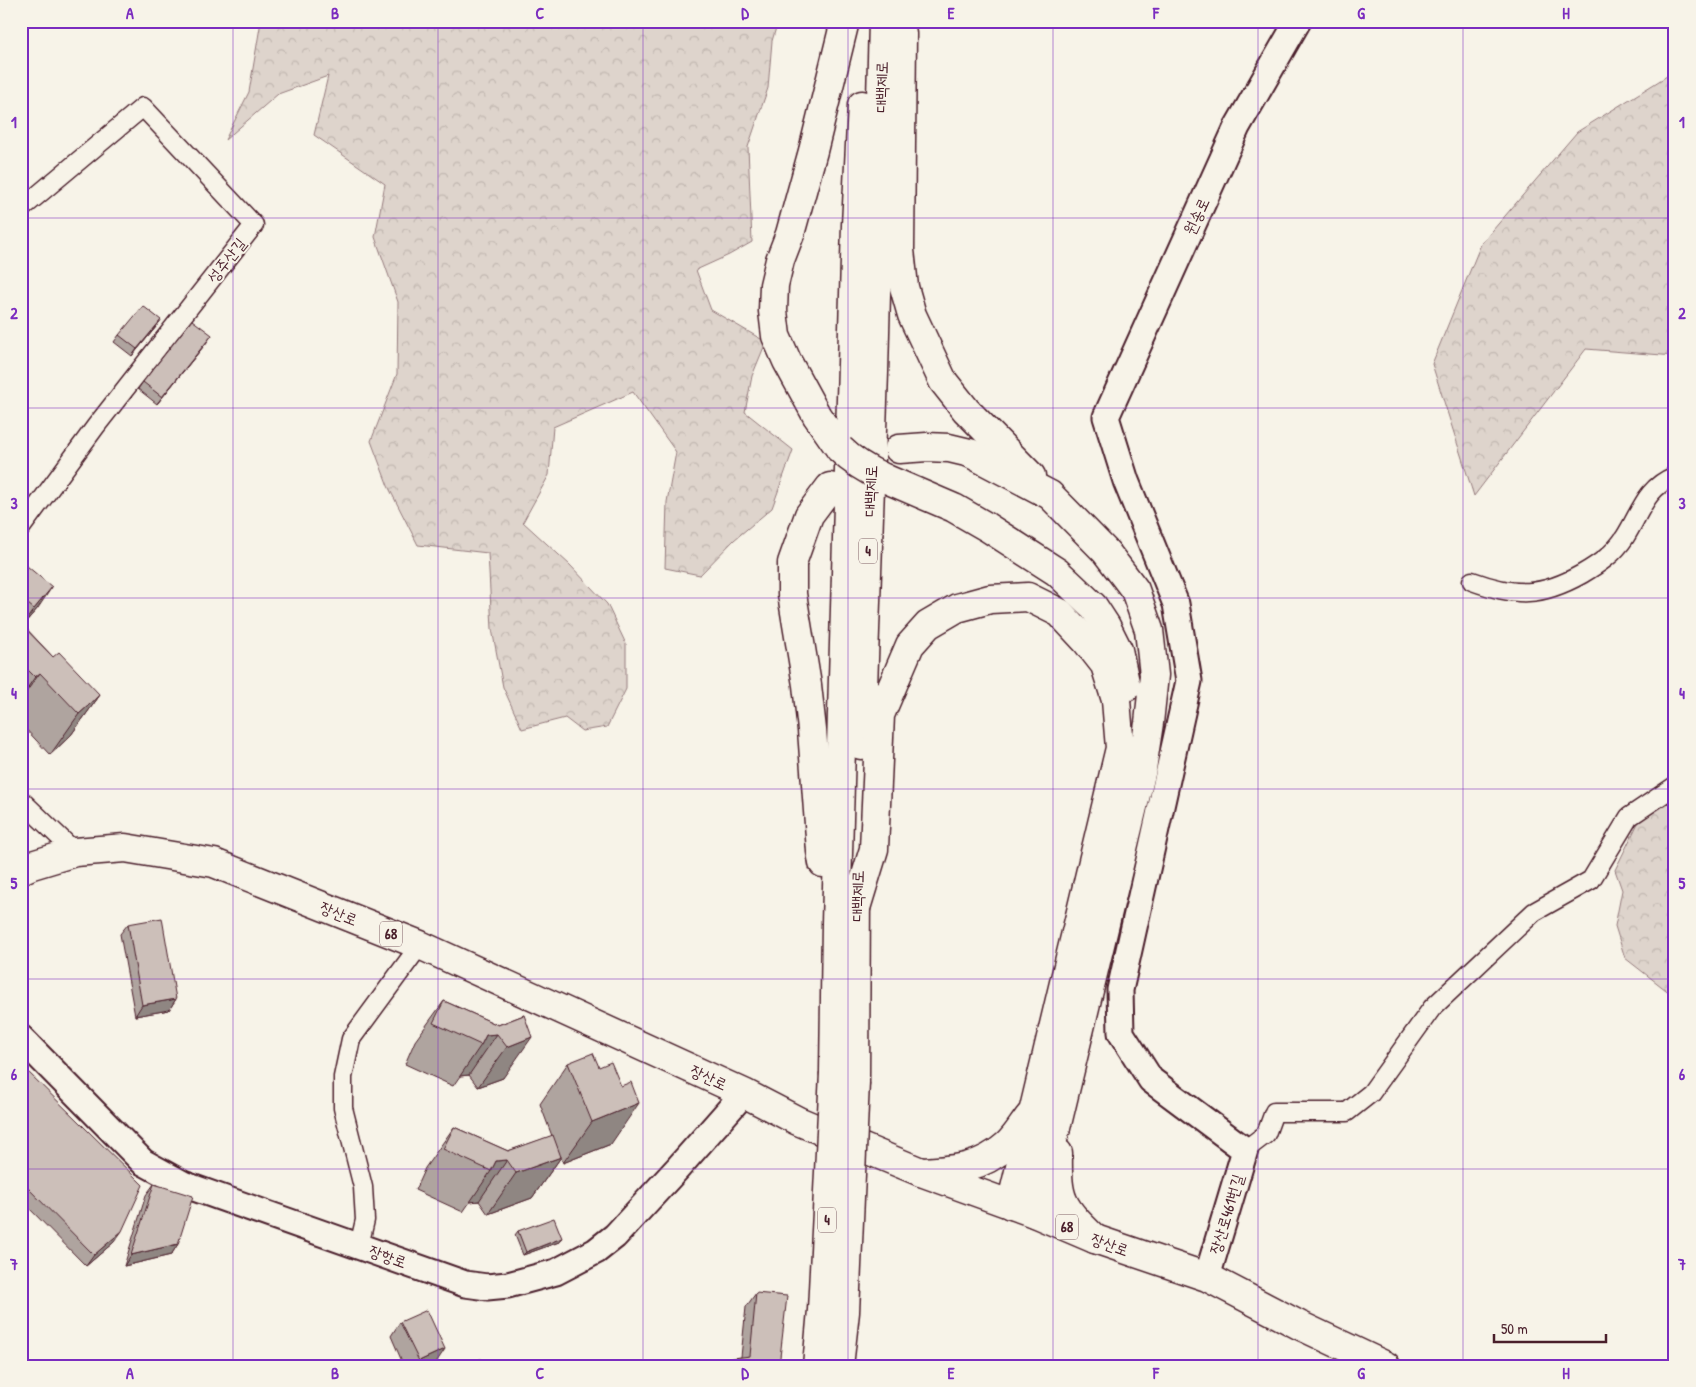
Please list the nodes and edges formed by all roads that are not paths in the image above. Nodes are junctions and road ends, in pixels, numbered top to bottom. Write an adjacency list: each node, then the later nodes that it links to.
1 (845, 21): 13 (main road, bridge)
2 (867, 21): 18 (main road, 대백제로)
3 (883, 21): 18 (main road, 대백제로 / 4)
4 (900, 21): 10 (main road)
5 (1298, 21): 24 (street, 원송로)
6 (21, 209): 11 (street, 성주산길)
7 (899, 449): 10 (main road)
8 (1675, 476): 12 (street)
9 (830, 487): 18 (main road)
10 (1050, 495): 23 (main road)
11 (21, 528)
12 (1472, 580)
13 (1120, 748): 18 (main road); 23 (main road)
14 (1675, 786): 24 (street)
15 (21, 800): 16 (street)
16 (75, 852): 17 (main road, 장산로 / 68); 19 (main road, 장산로 / 68)
17 (21, 870)
18 (846, 915): 21 (main road, 대백제로)
19 (420, 945): 22 (main road, 장산로 / 68); 28 (street)
20 (21, 1038): 28 (street, 장항로)
21 (844, 1077): 30 (main road, 4, bridge); 31 (main road, 4, bridge)
22 (744, 1094): 25 (main road, 장산로 / 68); 28 (street, 장항로)
23 (1046, 1115): 25 (main road); 26 (main road); 27 (main road)
24 (1245, 1150): 29 (street, 장산로461번길)
25 (921, 1172): 26 (main road, 장산로 / 68)
26 (1023, 1209): 27 (main road, 장산로 / 68)
27 (1095, 1239): 29 (main road, 장산로 / 68)
28 (359, 1246)
29 (1207, 1277): 32 (main road, 장산로 / 68)
30 (817, 1366)
31 (839, 1366)
32 (1386, 1366)

